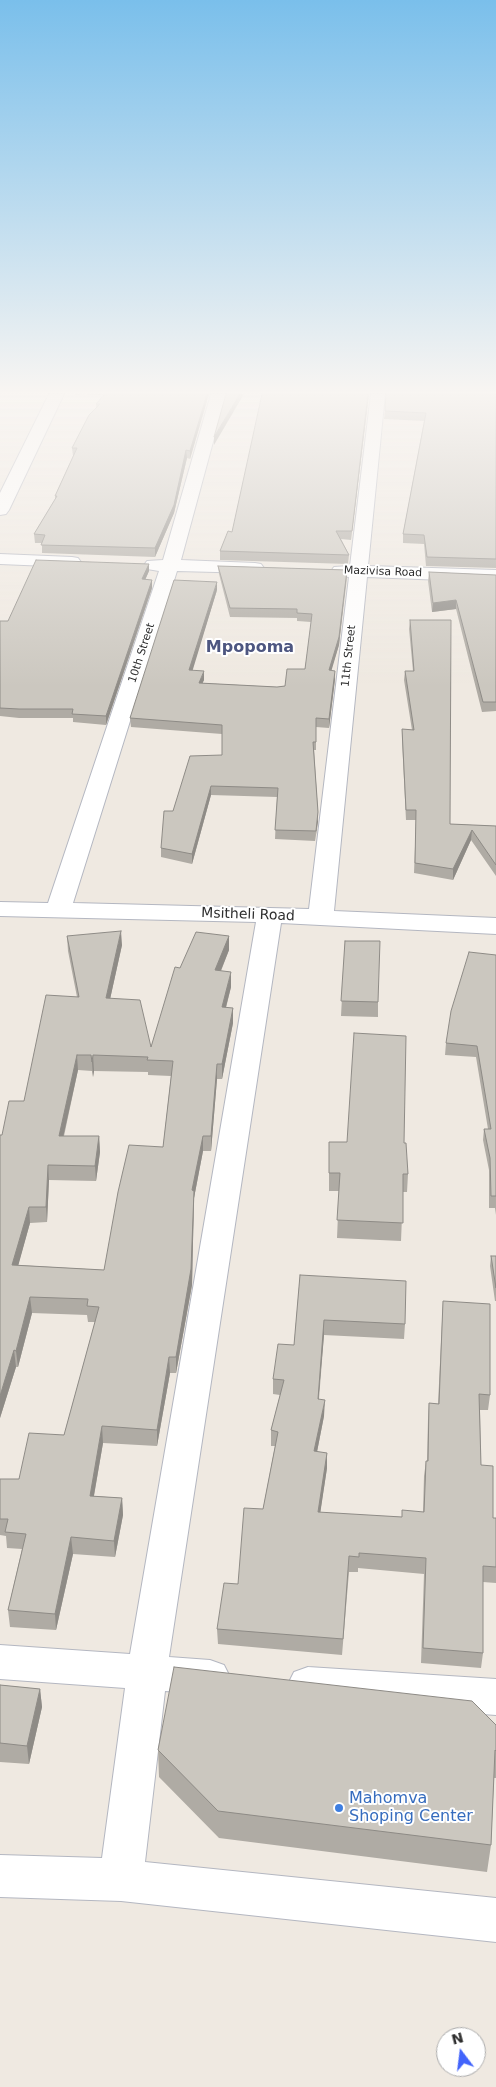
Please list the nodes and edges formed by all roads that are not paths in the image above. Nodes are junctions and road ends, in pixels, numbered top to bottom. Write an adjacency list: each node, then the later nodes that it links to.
1 (9, 491): 4 (street)
2 (191, 491): 8 (street, 10th Street)
3 (368, 491): 11 (street, 11th Street)
4 (0, 510)
5 (0, 559): 6 (street)
6 (85, 562)
7 (132, 564): 8 (street)
8 (170, 566): 9 (street); 14 (street, 10th Street)
9 (269, 569)
10 (319, 570): 11 (street, Mazivisa Road)
11 (359, 571): 12 (street, Mazivisa Road); 16 (street, 11th Street)
12 (496, 576)
13 (0, 909): 14 (street, Msitheli Road)
14 (58, 910): 15 (street, Msitheli Road)
15 (270, 915): 16 (street, Msitheli Road); 19 (street)
16 (321, 917): 17 (street, Msitheli Road)
17 (496, 926)
18 (0, 1662): 19 (street)
19 (147, 1673): 20 (street); 22 (street)
20 (496, 1697)
21 (0, 1876): 22 (street)
22 (121, 1880): 23 (street)
23 (496, 1920)

